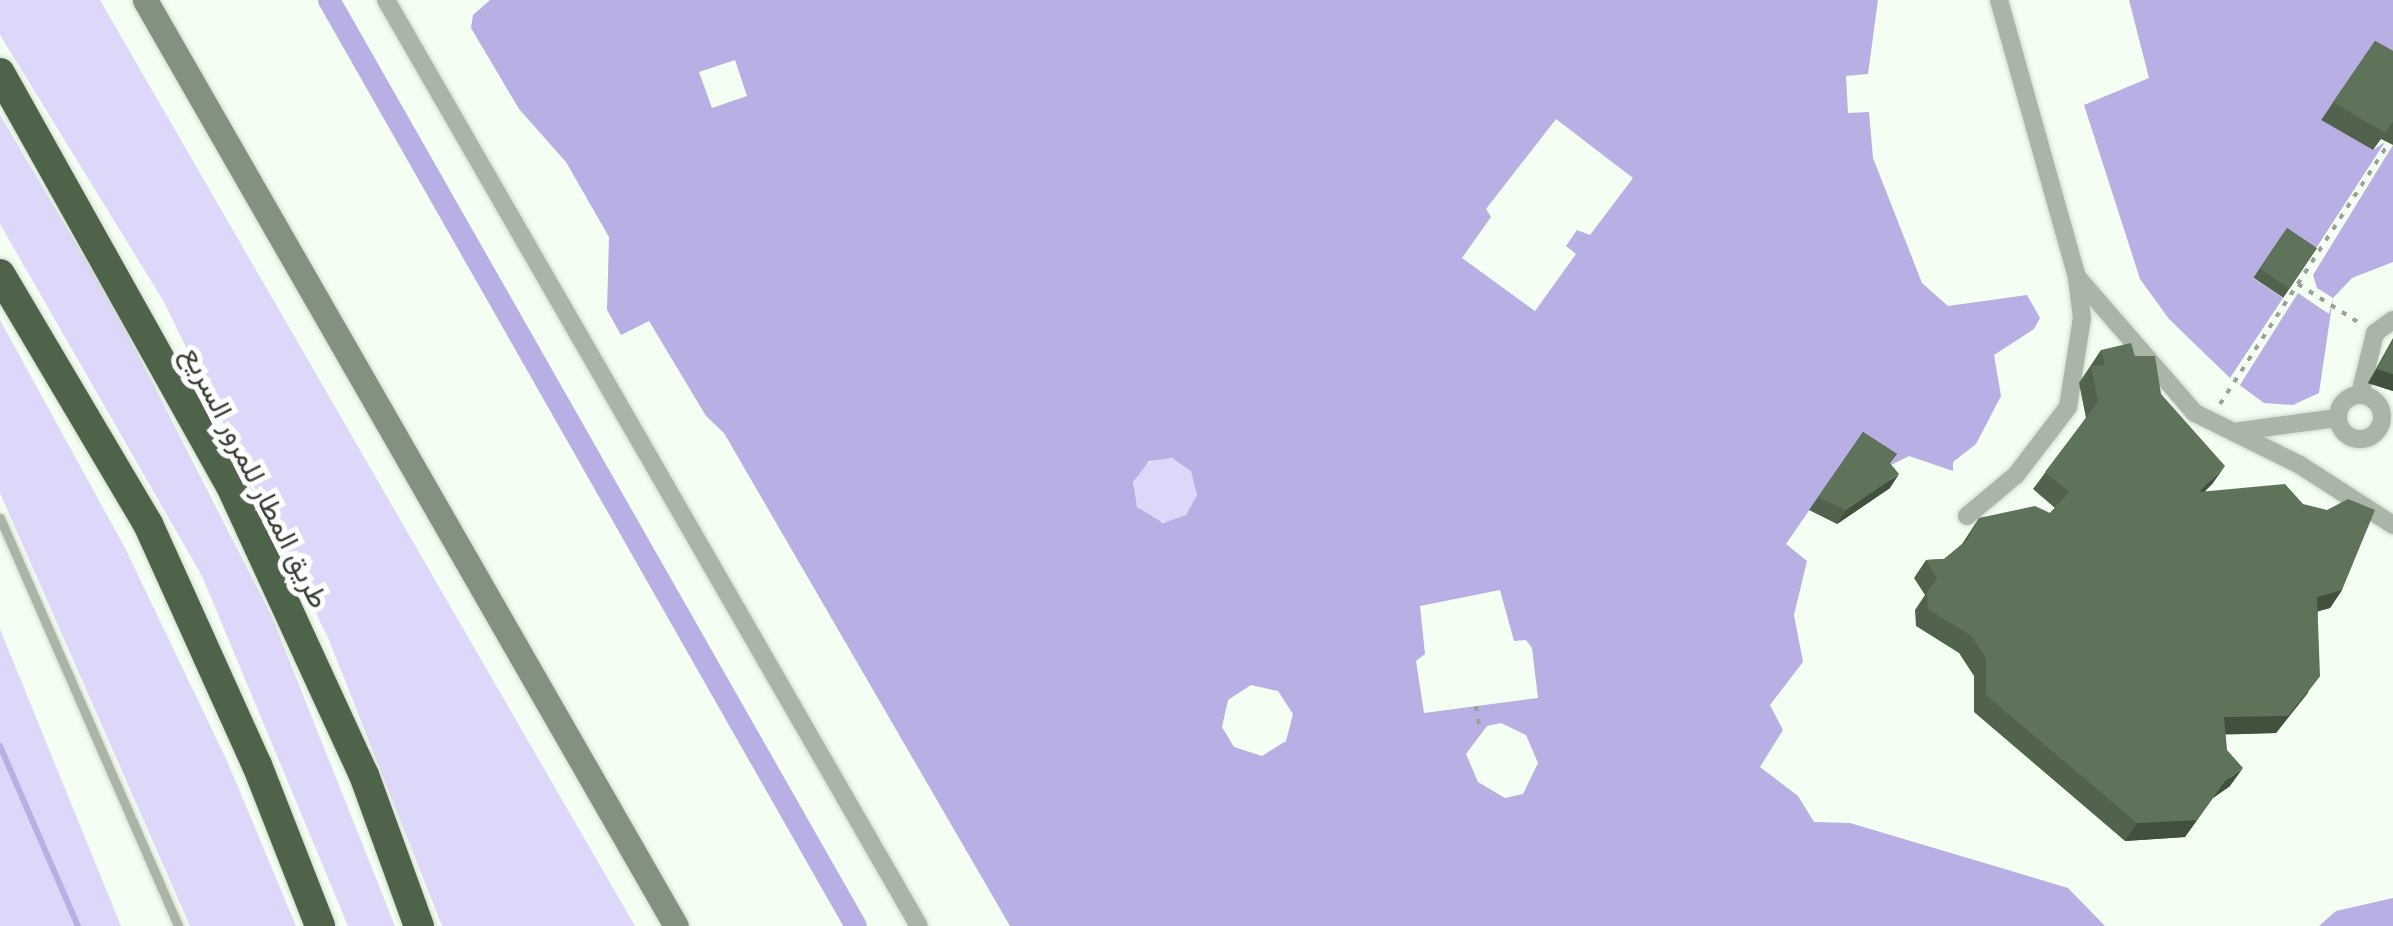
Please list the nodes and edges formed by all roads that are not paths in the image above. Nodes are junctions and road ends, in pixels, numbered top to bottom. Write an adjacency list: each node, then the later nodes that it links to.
1 (145, 0): 17 (street)
2 (386, 0): 18 (street)
3 (1999, 0): 6 (street)
4 (0, 73): 16 (highway, طريق المطار للمرور السريع)
5 (0, 274): 15 (highway)
6 (2076, 277): 10 (street); 11 (street)
7 (2393, 320): 8 (street)
8 (2360, 394): 9 (street); 9 (street)
9 (2337, 418): 10 (street)
10 (2232, 432): 13 (street)
11 (1967, 516)
12 (0, 518): 14 (lane)
13 (2393, 525)
14 (178, 926)
15 (320, 926)
16 (419, 926)
17 (676, 926)
18 (918, 926)

